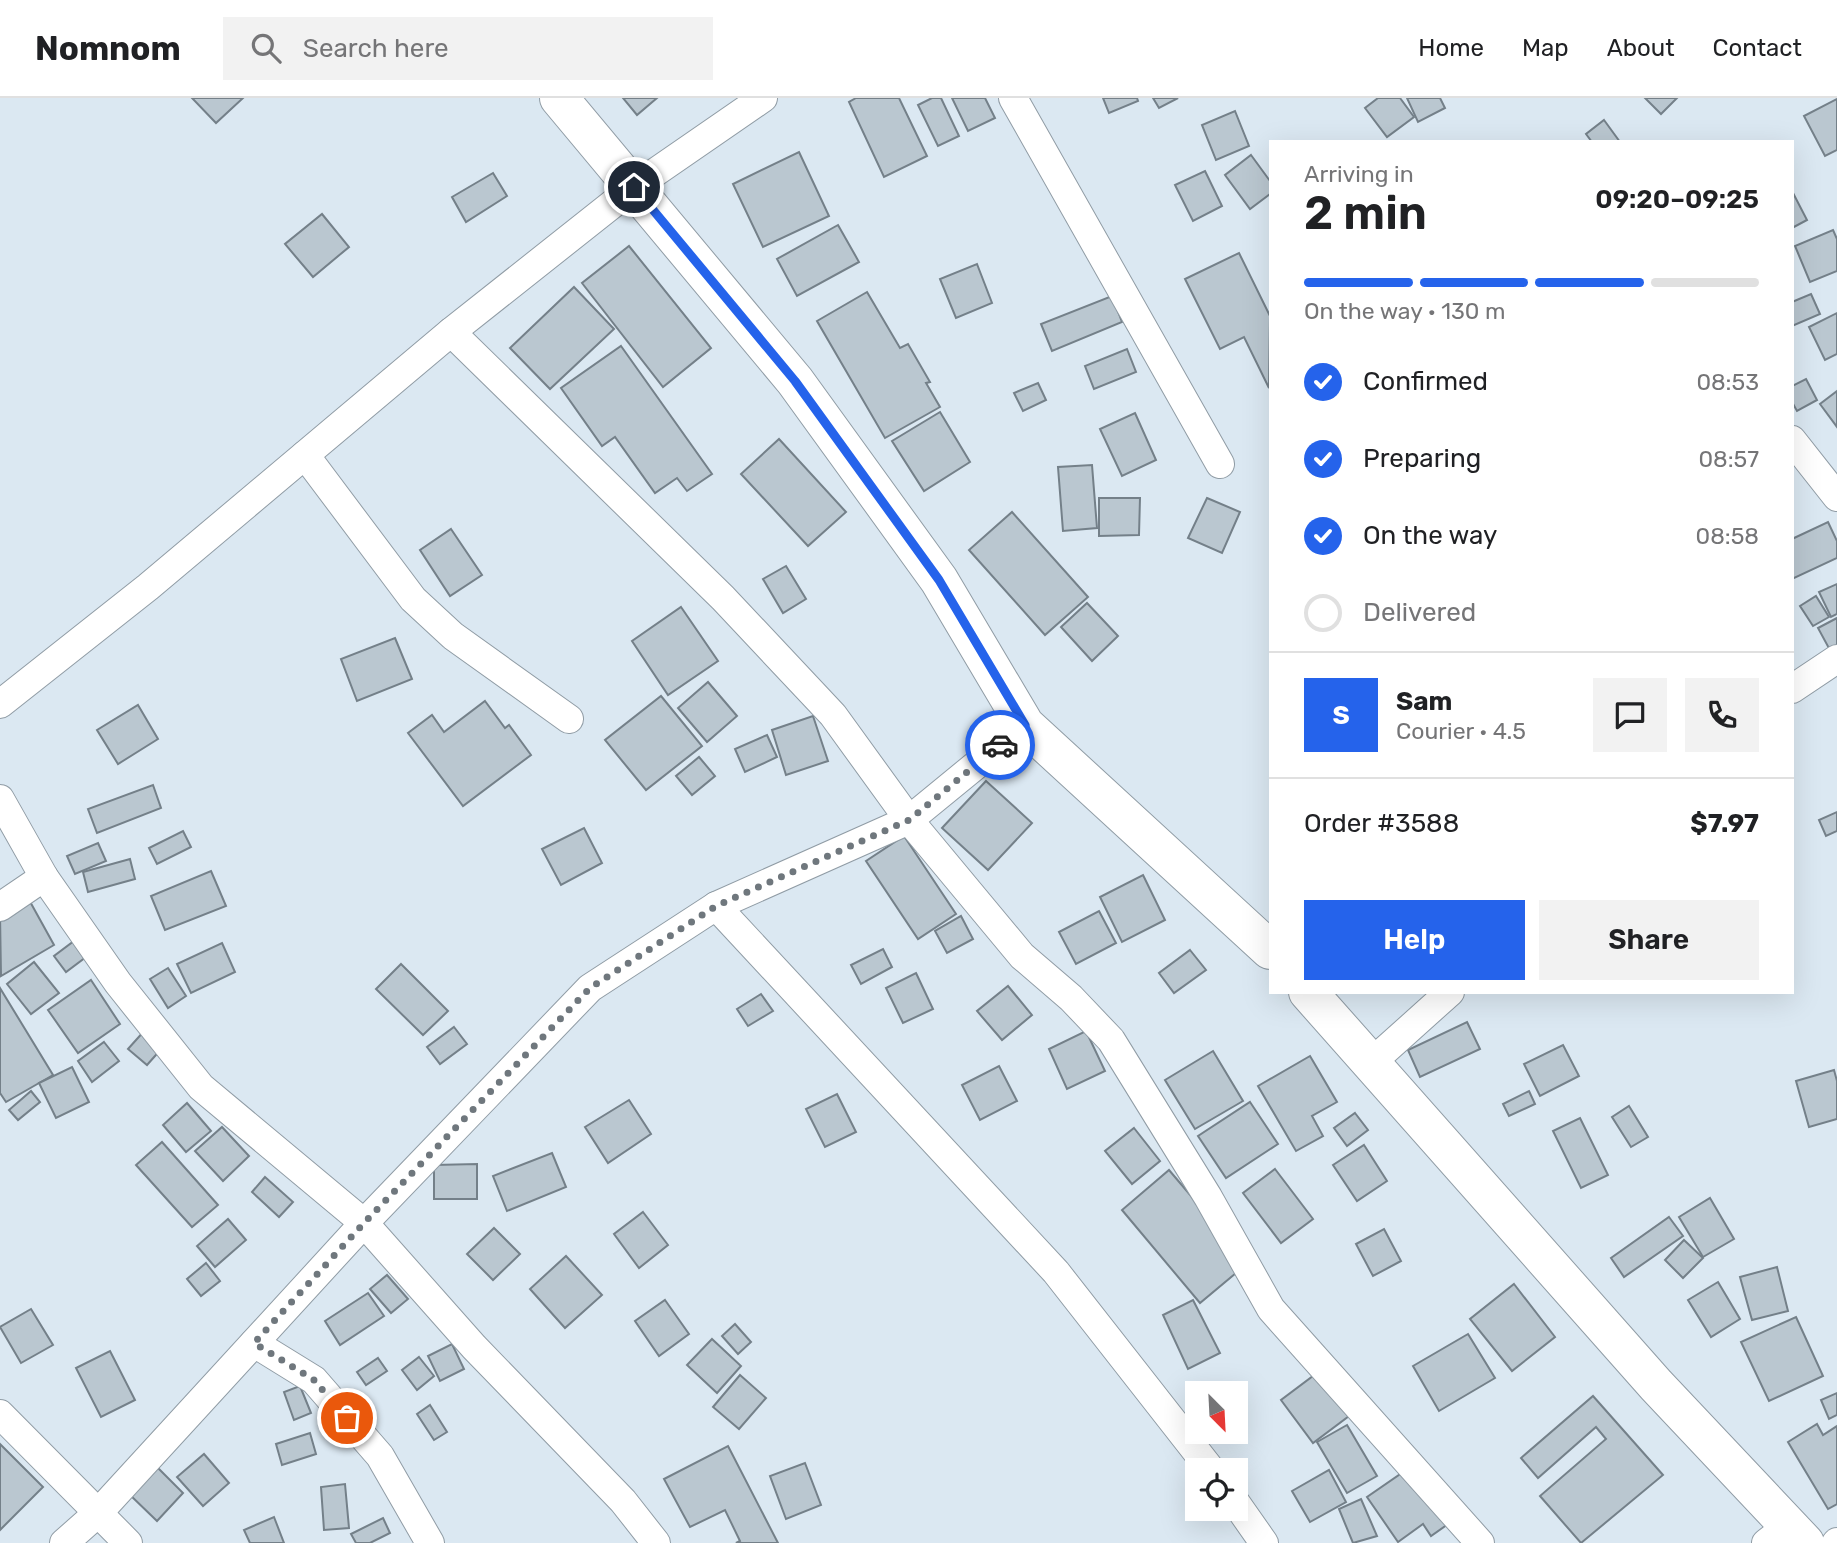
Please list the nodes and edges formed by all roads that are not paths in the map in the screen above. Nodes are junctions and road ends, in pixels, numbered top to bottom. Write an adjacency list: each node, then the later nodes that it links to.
1 (559, 98): 4 (street)
2 (763, 98): 4 (street)
3 (1013, 98): 8 (street)
4 (634, 187): 5 (street); 14 (street)
5 (452, 332): 7 (street); 16 (street)
6 (1794, 443): 9 (street)
7 (305, 455): 12 (street); 13 (street)
8 (1220, 464)
9 (1837, 498)
10 (1837, 659): 11 (street)
11 (1794, 688)
12 (0, 704)
13 (569, 719)
14 (1025, 725): 16 (street); 20 (street)
15 (0, 799): 17 (street)
16 (909, 820): 18 (street); 36 (street)
17 (44, 877): 19 (street); 24 (street)
18 (716, 906): 24 (street); 27 (street)
19 (0, 907)
20 (1269, 949)
21 (1310, 994): 23 (street)
22 (1448, 994): 23 (street)
23 (1372, 1062): 30 (street)
24 (364, 1223): 25 (street); 34 (street)
25 (254, 1343): 28 (street); 33 (street)
26 (0, 1414): 28 (street)
27 (1202, 1458)
28 (99, 1512): 31 (street); 32 (street)
29 (1248, 1520): 35 (street)
30 (1786, 1537)
31 (64, 1543)
32 (128, 1543)
33 (430, 1543)
34 (656, 1543)
35 (1264, 1543)
36 (1480, 1543)

